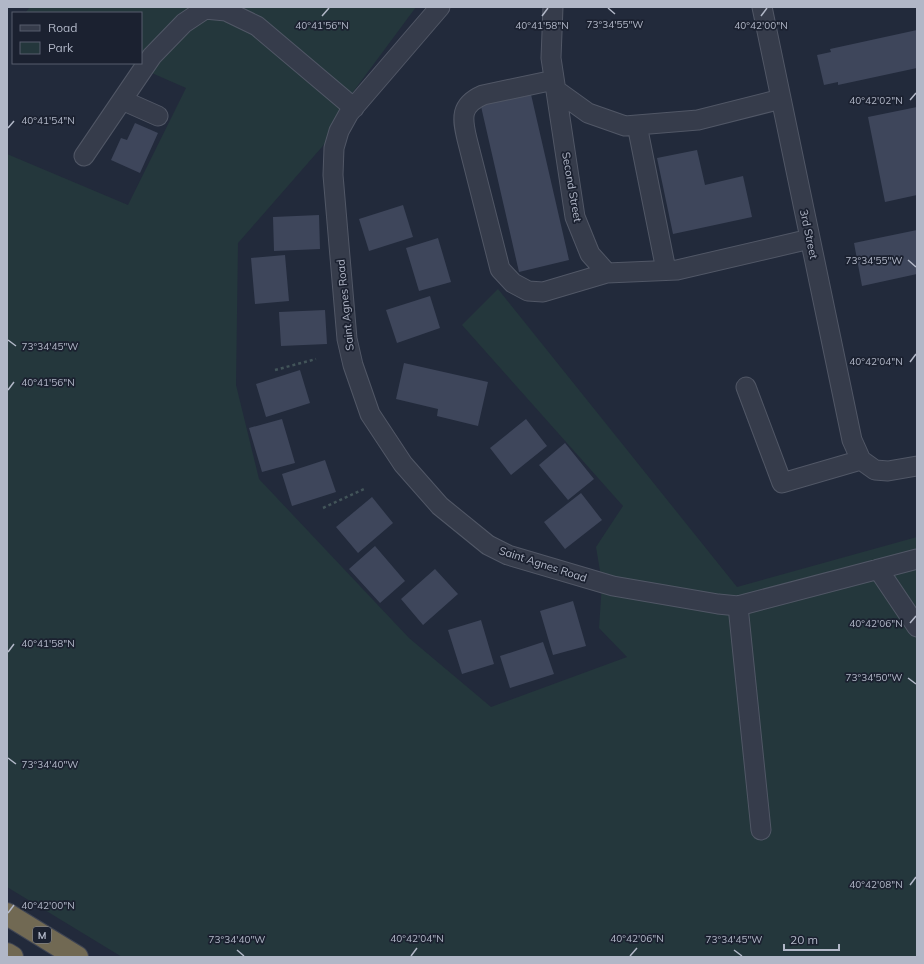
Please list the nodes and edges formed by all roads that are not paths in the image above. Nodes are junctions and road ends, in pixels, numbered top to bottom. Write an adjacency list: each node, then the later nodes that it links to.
1 (440, 7): 7 (lane, Saint Agnes Road)
2 (553, 7): 4 (lane, Second Street)
3 (762, 7): 5 (lane, 3rd Street)
4 (555, 85): 9 (lane); 13 (lane, Second Street); 13 (lane)
5 (781, 99): 9 (lane); 11 (lane, 3rd Street)
6 (122, 100): 7 (lane); 8 (lane); 10 (lane)
7 (354, 108): 19 (lane, Saint Agnes Road)
8 (158, 116)
9 (637, 125): 12 (lane)
10 (84, 156)
11 (810, 239): 12 (lane); 15 (lane, 3rd Street)
12 (666, 270): 13 (lane)
13 (607, 274)
14 (746, 387): 15 (lane)
15 (861, 460): 16 (lane)
16 (917, 466)
17 (917, 559): 18 (lane)
18 (878, 569): 19 (lane); 20 (lane)
19 (738, 606): 21 (lane)
20 (917, 627)
21 (761, 830)
22 (7, 914): 25 (highway, M)
23 (7, 954): 24 (highway)
24 (12, 957)
25 (77, 957)

